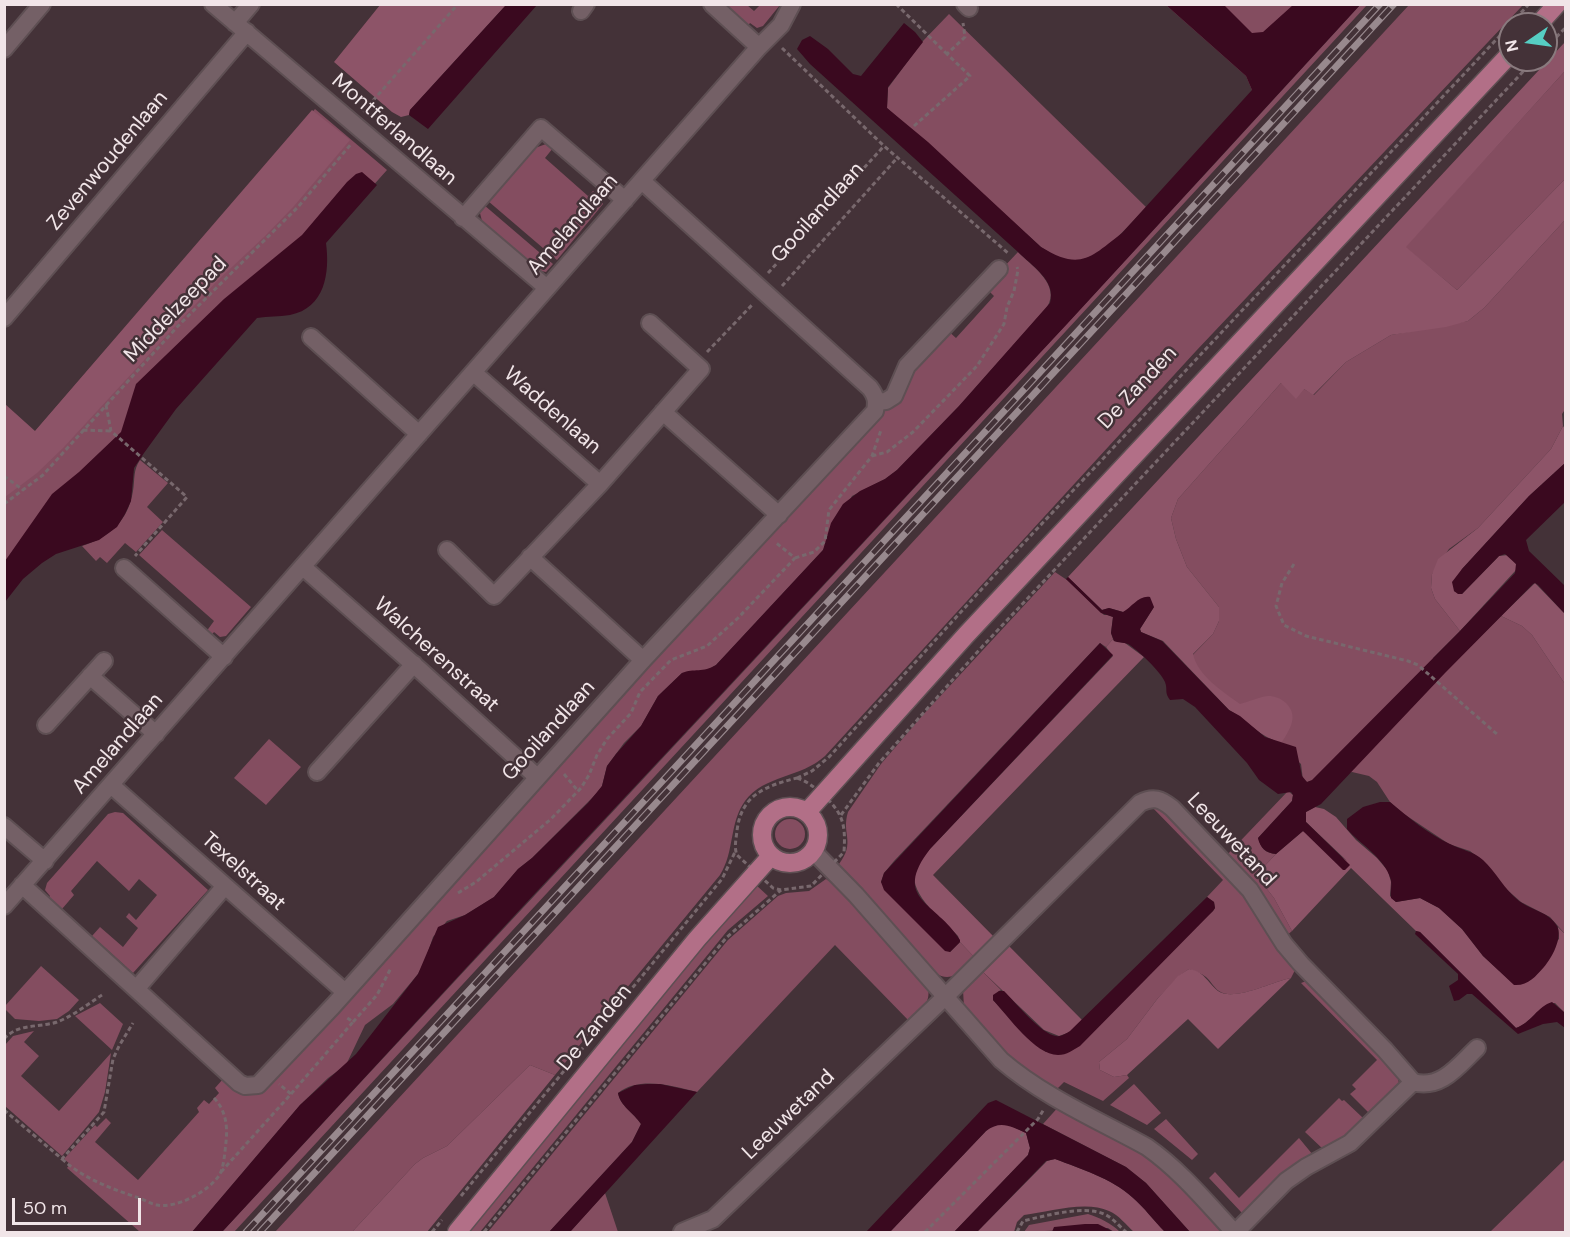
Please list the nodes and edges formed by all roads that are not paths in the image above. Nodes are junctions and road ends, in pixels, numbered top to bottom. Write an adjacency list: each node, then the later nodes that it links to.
1 (42, 4): 8 (street)
2 (213, 4): 6 (street, Montferlandlaan)
3 (251, 4): 6 (street, Zevenwoudenlaan)
4 (712, 4): 7 (street)
5 (792, 4): 7 (street, Amelandlaan)
6 (241, 28): 12 (street, Montferlandlaan); 15 (street, Zevenwoudenlaan)
7 (765, 41): 10 (street, Amelandlaan)
8 (4, 49)
9 (1498, 67): 38 (main road, De Zanden)
10 (642, 181): 11 (street, Amelandlaan); 19 (street, Gooilandlaan)
11 (625, 200): 12 (street); 14 (street, Amelandlaan)
12 (463, 218): 14 (street, Montferlandlaan)
13 (1007, 266): 19 (street, Gooilandlaan)
14 (548, 288): 18 (street, Amelandlaan)
15 (4, 318)
16 (650, 323): 20 (street)
17 (311, 337): 21 (street)
18 (474, 373): 21 (street, Amelandlaan); 22 (street, Waddenlaan)
19 (876, 406): 23 (street, Gooilandlaan)
20 (663, 411): 22 (street); 23 (street)
21 (419, 434): 26 (street, Amelandlaan)
22 (600, 484): 25 (street)
23 (779, 515): 29 (street, Gooilandlaan)
24 (447, 550): 25 (street)
25 (530, 557): 29 (street)
26 (303, 567): 28 (street, Amelandlaan); 31 (street, Walcherenstraat)
27 (124, 568): 28 (street)
28 (224, 657): 34 (street, Amelandlaan)
29 (644, 660): 36 (street, Gooilandlaan)
30 (104, 661): 32 (street)
31 (414, 664): 35 (street); 36 (street, Walcherenstraat)
32 (90, 676): 33 (street); 34 (street)
33 (46, 725)
34 (156, 734): 37 (street, Amelandlaan)
35 (317, 772)
36 (537, 777): 47 (street, Gooilandlaan)
37 (111, 785): 42 (street, Amelandlaan); 44 (street, Texelstraat)
38 (807, 812): 40 (main road); 41 (main road)
39 (4, 826): 42 (street)
40 (813, 851): 41 (main road); 48 (street)
41 (771, 856): 51 (main road, De Zanden)
42 (45, 861): 43 (street, Amelandlaan)
43 (22, 885): 45 (street, Amelandlaan); 46 (street)
44 (225, 886): 46 (street); 47 (street, Texelstraat)
45 (4, 906)
46 (137, 988): 47 (street, Gooilandlaan)
47 (345, 992)
48 (946, 996): 50 (street, Leeuwetand); 52 (street, Leeuwetand); 53 (street)
49 (1477, 1048): 50 (street)
50 (1413, 1082): 53 (street)
51 (457, 1233)
52 (682, 1233)
53 (1235, 1233)

